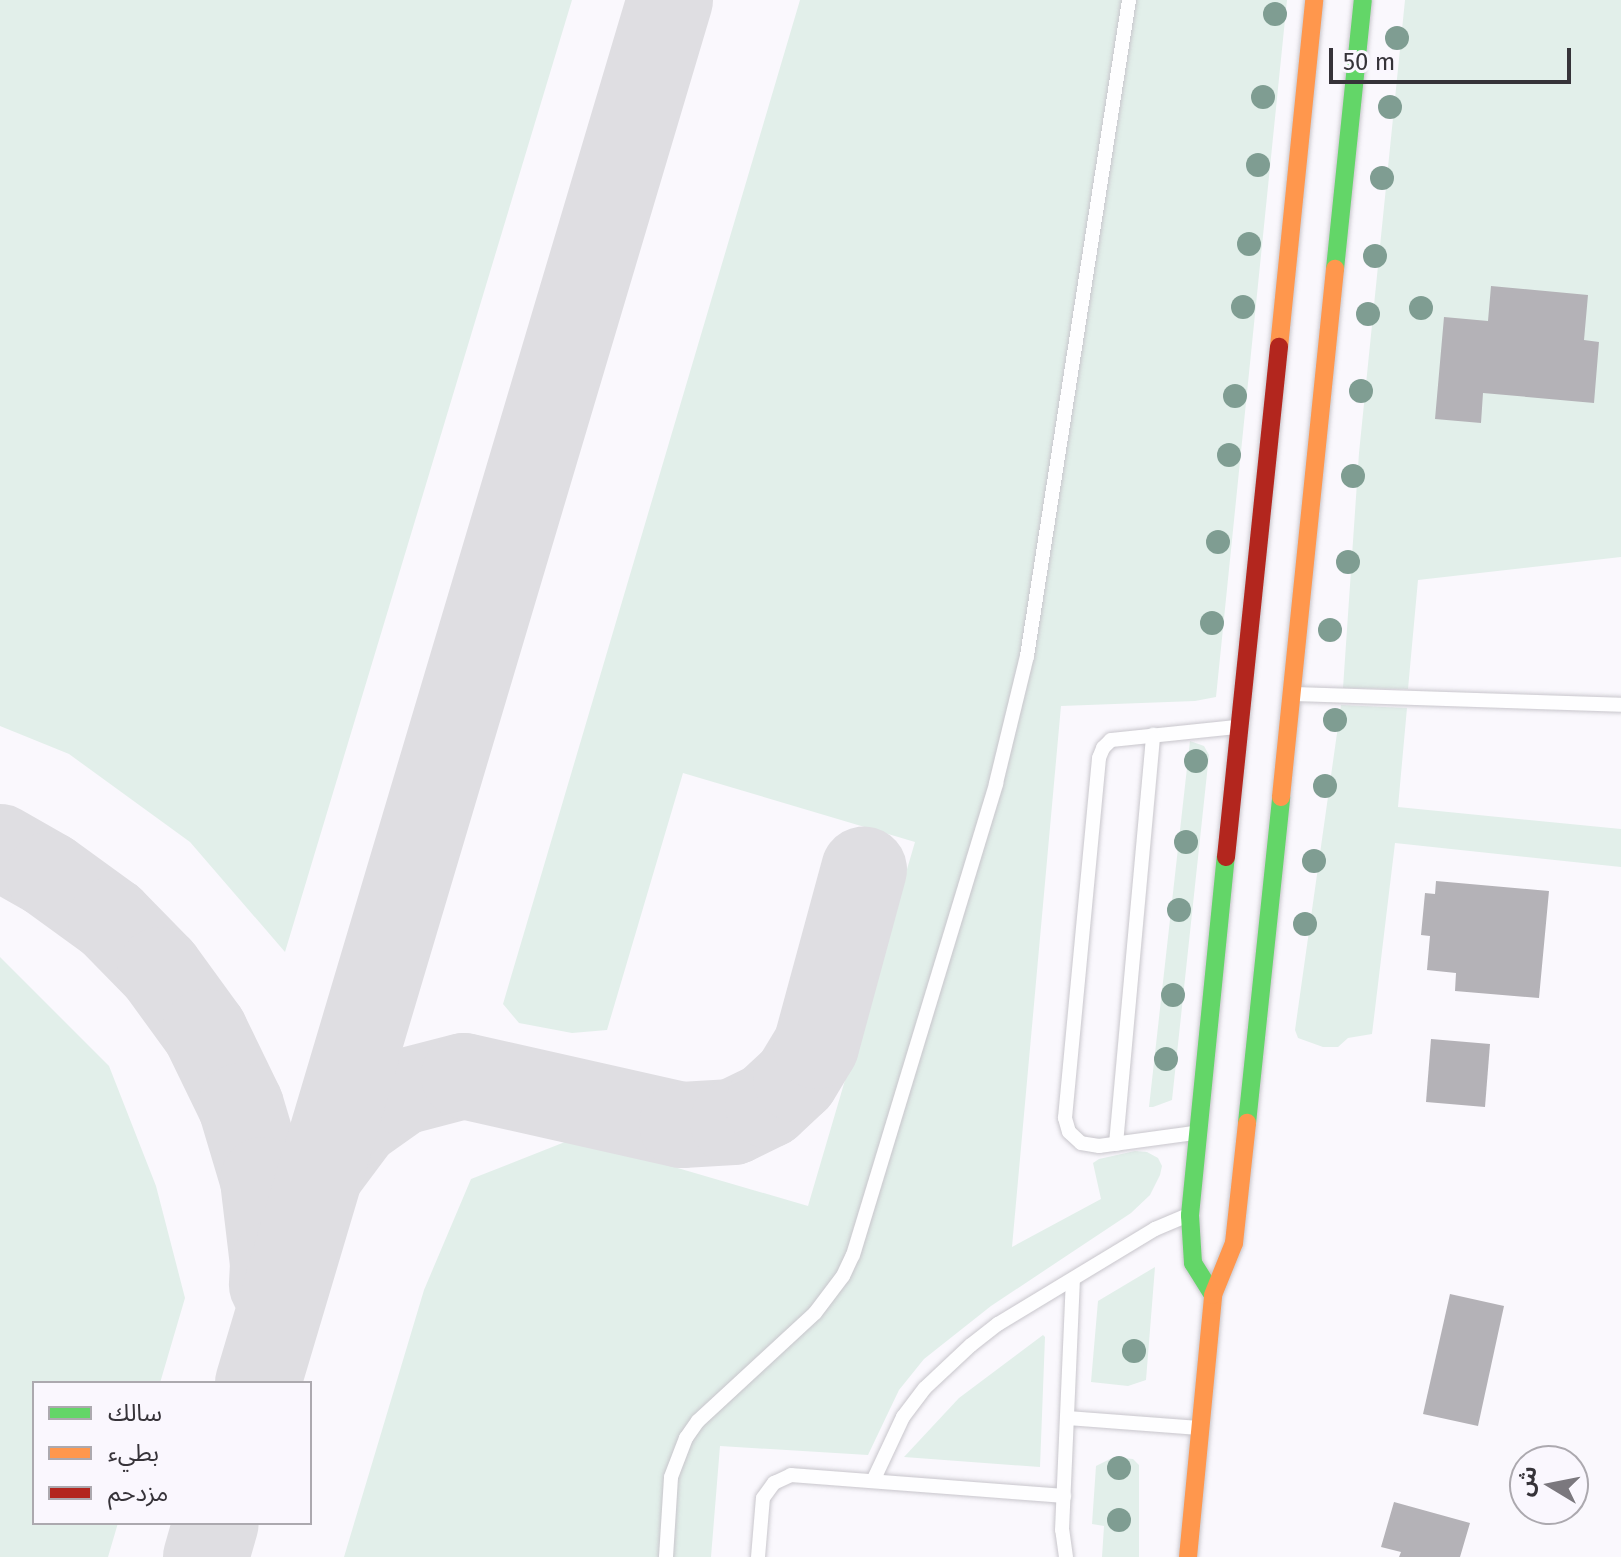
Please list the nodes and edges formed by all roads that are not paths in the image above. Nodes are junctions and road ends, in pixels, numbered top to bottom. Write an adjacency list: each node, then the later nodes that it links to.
1 (1129, 0): 17 (lane)
2 (1314, 0): 6 (street)
3 (1363, 0): 4 (street)
4 (1293, 694): 5 (lane); 12 (street)
5 (1621, 705)
6 (1238, 727): 7 (lane); 8 (street)
7 (1153, 735): 9 (lane); 9 (lane)
8 (1198, 1132): 9 (lane); 10 (street)
9 (1116, 1144)
10 (1190, 1215): 11 (lane); 12 (street)
11 (1073, 1280): 13 (lane); 15 (lane)
12 (1213, 1295): 14 (street)
13 (1068, 1418): 14 (lane); 16 (lane)
14 (1199, 1428): 20 (street)
15 (873, 1481): 16 (lane); 18 (lane)
16 (1064, 1496): 19 (lane)
17 (666, 1557)
18 (758, 1557)
19 (1066, 1557)
20 (1188, 1557)

